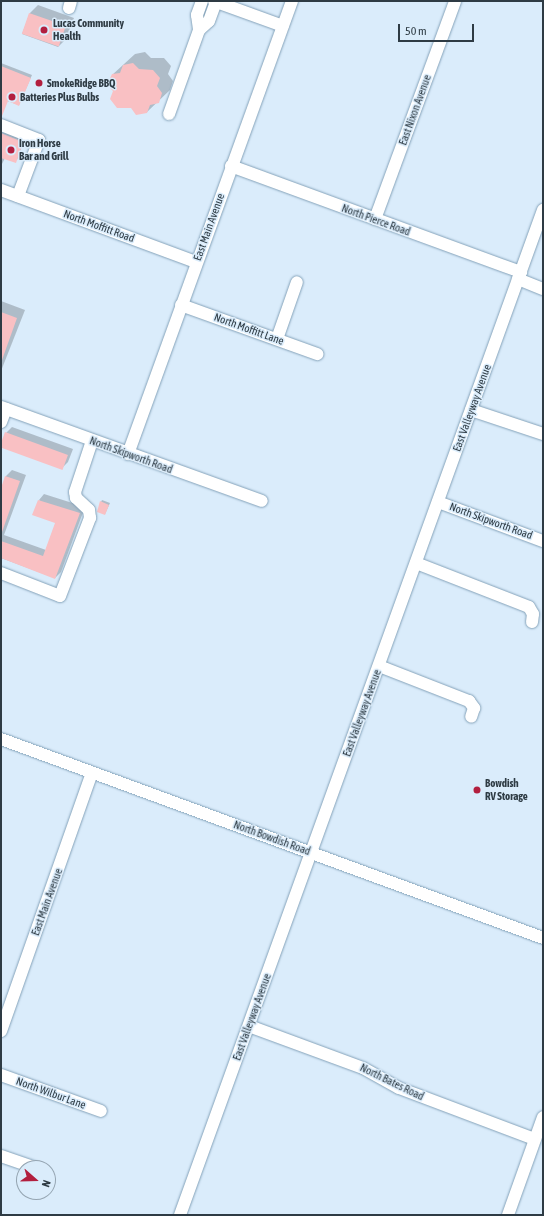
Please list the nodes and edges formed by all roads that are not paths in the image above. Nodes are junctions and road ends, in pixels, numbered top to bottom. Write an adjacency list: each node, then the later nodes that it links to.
1 (202, 1): 6 (street)
2 (215, 1): 5 (street); 6 (street)
3 (292, 1): 5 (street, East Main Avenue)
4 (455, 1): 13 (street, East Nixon Avenue)
5 (283, 26): 9 (street, East Main Avenue)
6 (199, 30): 7 (street)
7 (169, 114)
8 (1, 125): 11 (street)
9 (231, 166): 13 (street, North Pierce Road); 14 (street, East Main Avenue)
10 (1, 190): 11 (street, North Moffitt Road)
11 (18, 196): 14 (street, North Moffitt Road)
12 (543, 210): 15 (street, East Valleyway Avenue)
13 (374, 219): 15 (street, North Pierce Road)
14 (196, 262): 18 (street, East Main Avenue)
15 (519, 276): 17 (street, North Pierce Road); 22 (street, East Valleyway Avenue)
16 (297, 282): 19 (street)
17 (543, 289)
18 (181, 305): 19 (street, North Moffitt Lane); 26 (street, East Main Avenue)
19 (277, 339): 20 (street, North Moffitt Lane)
20 (317, 354)
21 (3, 408): 23 (street); 25 (street, North Skipworth Road)
22 (471, 410): 24 (street); 28 (street, East Valleyway Avenue)
23 (1, 422)
24 (543, 434)
25 (92, 441): 26 (street, North Skipworth Road); 31 (street)
26 (128, 454): 27 (street, North Skipworth Road)
27 (262, 501)
28 (438, 502): 29 (street, North Skipworth Road); 30 (street, East Valleyway Avenue)
29 (543, 541)
30 (416, 563): 32 (street); 33 (street, East Valleyway Avenue)
31 (1, 573)
32 (532, 622)
33 (379, 666): 34 (street); 37 (street, East Valleyway Avenue)
34 (471, 717)
35 (1, 739): 36 (street, North Bowdish Road)
36 (92, 773): 37 (street, North Bowdish Road); 40 (street, East Main Avenue)
37 (311, 852): 38 (street, North Bowdish Road); 39 (street, East Valleyway Avenue)
38 (543, 938)
39 (249, 1026): 44 (street, North Bates Road); 47 (street, East Valleyway Avenue)
40 (1, 1031)
41 (1, 1075): 42 (street, North Wilbur Lane)
42 (101, 1111)
43 (543, 1117): 44 (street)
44 (535, 1139): 48 (street)
45 (1, 1156): 46 (street)
46 (16, 1161)
47 (180, 1215)
48 (508, 1215)

